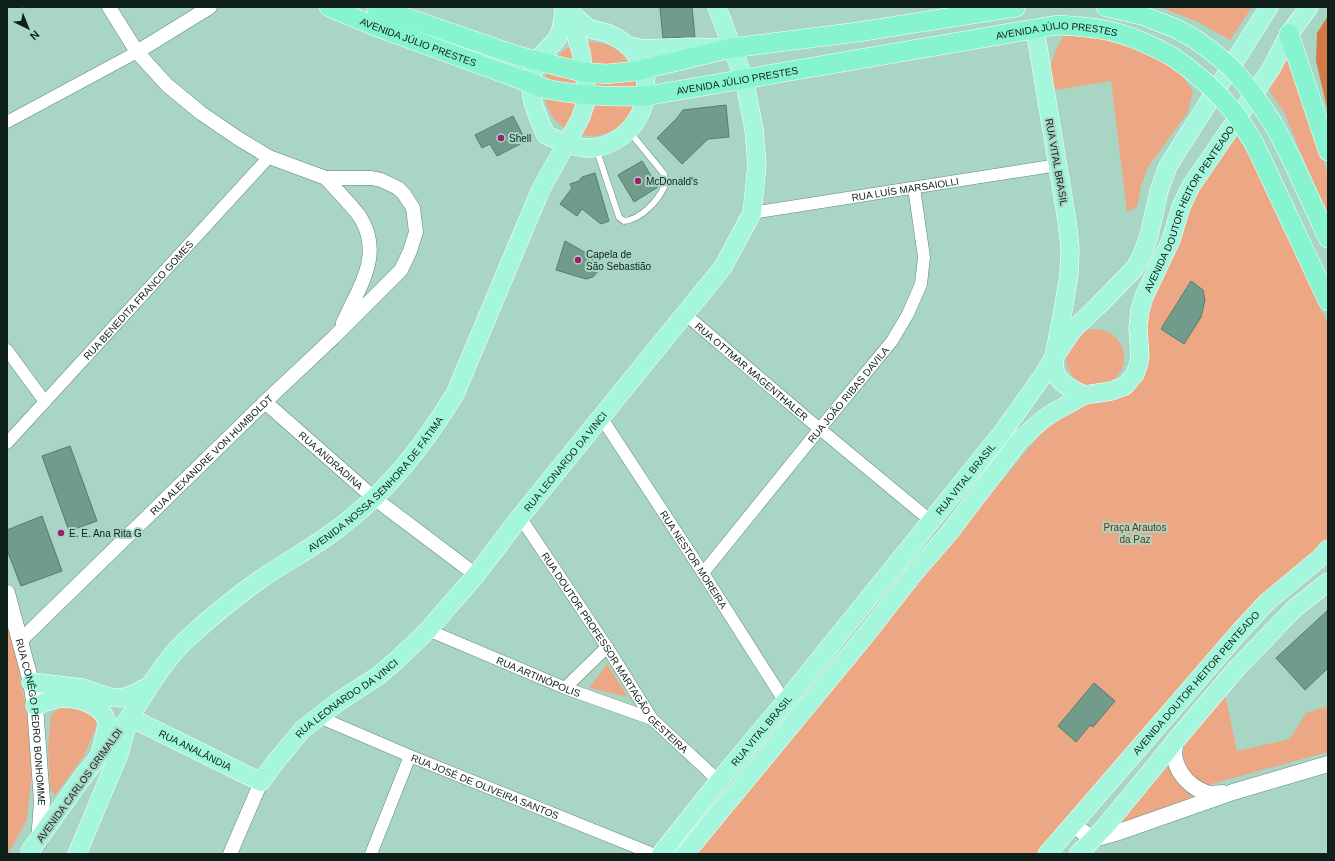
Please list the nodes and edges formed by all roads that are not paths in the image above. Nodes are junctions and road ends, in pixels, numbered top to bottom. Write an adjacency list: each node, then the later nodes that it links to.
1 (109, 7): 15 (street, RUA ALEXANDRE VON HUMBOLDT)
2 (210, 7): 15 (street)
3 (329, 7): 20 (highway, AVENIDA JÚLIO PRESTES)
4 (376, 7): 16 (highway, AVENIDA JÚLIO PRESTES)
5 (565, 7): 13 (main road); 16 (main road); 18 (main road, AVENIDA NOSSA SENHORA DE FÁTIMA)
6 (717, 7): 14 (main road, RUA LEONARDO DA VINCI)
7 (1016, 7): 14 (highway)
8 (1106, 7): 35 (highway, bridge)
9 (1269, 7): 40 (main road, AVENIDA DOUTOR HEITOR PENTEADO)
10 (1308, 7): 12 (main road, AVENIDA DOUTOR HEITOR PENTEADO)
11 (1035, 29): 19 (highway, AVENIDA JÚLIO PRESTES); 30 (main road, RUA VITAL BRASIL); 36 (highway, AVENIDA JÚLIO PRESTES, bridge)
12 (1289, 34): 28 (highway); 41 (main road, AVENIDA DOUTOR HEITOR PENTEADO)
13 (630, 46): 14 (main road); 17 (main road)
14 (732, 48): 17 (highway); 19 (main road, RUA LEONARDO DA VINCI)
15 (137, 52): 23 (street); 29 (street, RUA ALEXANDRE VON HUMBOLDT)
16 (538, 61): 18 (highway, AVENIDA JÚLIO PRESTES); 20 (main road)
17 (644, 69): 18 (highway, AVENIDA JÚLIO PRESTES); 22 (main road)
18 (585, 72): 21 (main road, AVENIDA NOSSA SENHORA DE FÁTIMA)
19 (744, 79): 22 (highway, AVENIDA JÚLIO PRESTES); 34 (main road, RUA LEONARDO DA VINCI)
20 (531, 83): 21 (highway, AVENIDA JÚLIO PRESTES); 25 (main road)
21 (587, 94): 22 (highway, AVENIDA JÚLIO PRESTES); 26 (main road, AVENIDA NOSSA SENHORA DE FÁTIMA)
22 (646, 96): 24 (main road, AVENIDA NOSSA SENHORA DE FÁTIMA)
23 (7, 122)
24 (628, 130): 27 (main road, AVENIDA NOSSA SENHORA DE FÁTIMA); 27 (lane)
25 (546, 135): 26 (main road); 33 (main road)
26 (566, 143): 27 (main road); 33 (main road, AVENIDA NOSSA SENHORA DE FÁTIMA)
27 (593, 147): 33 (main road, AVENIDA NOSSA SENHORA DE FÁTIMA)
28 (1328, 151)
29 (269, 157): 31 (street, RUA ALEXANDRE VON HUMBOLDT); 42 (street, RUA BENEDITA FRANCO GOMES)
30 (1058, 166): 32 (street, RUA LUÍS MARSAIOLLI); 40 (main road, RUA VITAL BRASIL)
31 (326, 178): 38 (street, RUA ALEXANDRE VON HUMBOLDT); 38 (street, RUA ALEXANDRE VON HUMBOLDT)
32 (914, 188): 34 (street, RUA LUÍS MARSAIOLLI); 45 (street, RUA JOÃO RIBAS DAVILA)
33 (541, 189): 47 (main road, AVENIDA NOSSA SENHORA DE FÁTIMA)
34 (752, 213): 37 (main road, RUA LEONARDO DA VINCI)
35 (1328, 238)
36 (1328, 301)
37 (685, 314): 44 (main road, RUA LEONARDO DA VINCI); 45 (street, RUA OTTMAR MAGENTHALER)
38 (334, 337): 43 (street, RUA ALEXANDRE VON HUMBOLDT)
39 (7, 350): 42 (street)
40 (1054, 357): 41 (main road); 49 (main road, RUA VITAL BRASIL)
41 (1085, 396): 82 (main road, RUA VITAL BRASIL)
42 (45, 402): 46 (street, RUA BENEDITA FRANCO GOMES)
43 (265, 402): 47 (street, RUA ANDRADINA); 56 (street, RUA ALEXANDRE VON HUMBOLDT)
44 (601, 417): 48 (main road, RUA LEONARDO DA VINCI); 51 (street, RUA NESTOR MOREIRA)
45 (819, 429): 49 (street, RUA OTTMAR MAGENTHALER); 51 (street, RUA JOÃO RIBAS DAVILA)
46 (7, 443)
47 (374, 498): 52 (street, RUA ANDRADINA); 59 (main road, AVENIDA NOSSA SENHORA DE FÁTIMA)
48 (520, 518): 52 (main road, RUA LEONARDO DA VINCI); 57 (street, RUA DOUTOR PROFESSOR MARTAGÃO GESTEIRA)
49 (931, 521): 61 (main road, RUA VITAL BRASIL)
50 (1328, 549): 73 (main road, AVENIDA DOUTOR HEITOR PENTEADO)
51 (703, 573): 61 (street, RUA NESTOR MOREIRA)
52 (476, 575): 55 (main road, RUA LEONARDO DA VINCI)
53 (1328, 582): 66 (main road)
54 (7, 593): 56 (main road, RUA CONÊGO PEDRO BONHOMME)
55 (428, 630): 60 (street, RUA ARTINÓPOLIS); 64 (main road, RUA LEONARDO DA VINCI)
56 (20, 641): 58 (main road, RUA CONÊGO PEDRO BONHOMME)
57 (607, 647): 60 (street); 65 (street, RUA DOUTOR PROFESSOR MARTAGÃO GESTEIRA)
58 (31, 682): 59 (main road); 62 (main road, RUA CONÊGO PEDRO BONHOMME)
59 (152, 684): 63 (main road, AVENIDA NOSSA SENHORA DE FÁTIMA)
60 (565, 688): 65 (street, RUA ARTINÓPOLIS)
61 (785, 702): 70 (main road, RUA VITAL BRASIL)
62 (35, 706): 67 (main road); 76 (main road, RUA CONÊGO PEDRO BONHOMME)
63 (130, 717): 67 (main road, AVENIDA CARLOS GRIMALDI); 71 (main road, RUA ANALÂNDIA); 77 (main road)
64 (319, 718): 68 (street, RUA JOSÉ DE OLIVEIRA SANTOS); 71 (main road, RUA LEONARDO DA VINCI)
65 (652, 719): 70 (street, RUA DOUTOR PROFESSOR MARTAGÃO GESTEIRA)
66 (1176, 740): 72 (main road); 74 (main road)
67 (100, 755): 75 (main road, AVENIDA CARLOS GRIMALDI, bridge)
68 (410, 756): 79 (street); 80 (street, RUA JOSÉ DE OLIVEIRA SANTOS)
69 (1328, 764): 72 (main road)
70 (719, 781): 81 (main road, RUA VITAL BRASIL)
71 (261, 782): 78 (street, RUA LEONARDO DA VINCI)
72 (1233, 792): 74 (main road)
73 (1073, 825): 74 (main road); 83 (main road, AVENIDA DOUTOR HEITOR PENTEADO)
74 (1093, 839): 84 (main road)
75 (28, 854)
76 (39, 854)
77 (76, 854)
78 (230, 854)
79 (371, 854)
80 (653, 854)
81 (661, 854)
82 (685, 854)
83 (1047, 854)
84 (1078, 854)

